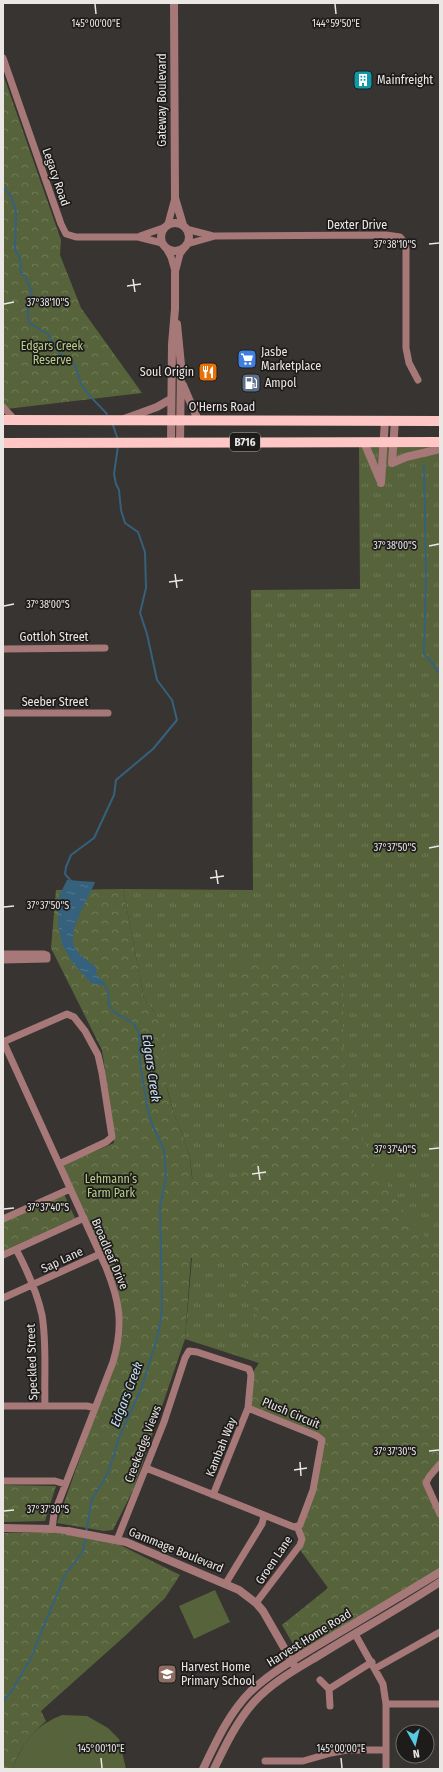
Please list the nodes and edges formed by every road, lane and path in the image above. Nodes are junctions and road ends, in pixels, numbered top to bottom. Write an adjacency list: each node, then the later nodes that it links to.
1 (174, 3): 3 (street, Gateway Boulevard)
2 (3, 58): 7 (street, Legacy Road)
3 (175, 198): 4 (street, Gateway Boulevard); 5 (street, Gateway Boulevard)
4 (166, 226): 5 (street); 7 (street, Legacy Road); 9 (street)
5 (185, 227): 6 (street, Dexter Drive); 8 (street)
6 (215, 236): 8 (street, Dexter Drive); 13 (street, Dexter Drive)
7 (138, 237): 9 (street, Legacy Road)
8 (186, 245): 9 (street); 10 (street)
9 (164, 246): 10 (street)
10 (176, 273): 11 (street)
11 (175, 310): 12 (street); 14 (street)
12 (180, 378): 19 (street); 20 (street)
13 (418, 380)
14 (171, 399): 18 (street); 19 (street)
15 (3, 407): 17 (street)
16 (3, 420): 17 (main road, O'Herns Road / B716)
17 (15, 420): 18 (main road, O'Herns Road / B716)
18 (121, 420): 19 (main road, O'Herns Road / B716)
19 (176, 420): 20 (main road, O'Herns Road / B716); 27 (street)
20 (198, 420): 21 (main road, O'Herns Road / B716)
21 (390, 420): 22 (main road, O'Herns Road / B716); 24 (street)
22 (440, 421)
23 (364, 442): 24 (main road, B716); 24 (street); 27 (main road, B716)
24 (389, 442): 25 (main road, B716); 28 (street)
25 (440, 442)
26 (3, 443): 27 (main road, B716)
27 (176, 443)
28 (440, 449)
29 (105, 648): 30 (street, Gottloh Street)
30 (3, 649)
31 (3, 713): 32 (street, Seeber Street)
32 (108, 713)
33 (3, 954): 34 (street)
34 (3, 960)
35 (3, 1041): 36 (street, Broadleaf Drive); 36 (street)
36 (59, 1164): 37 (street, Broadleaf Drive)
37 (70, 1188): 38 (street, Broadleaf Drive); 39 (street)
38 (84, 1218): 40 (street); 41 (street, Broadleaf Drive)
39 (3, 1219)
40 (16, 1249): 42 (street); 43 (street, Speckled Street)
41 (100, 1254): 43 (street, Sap Lane); 48 (street, Broadleaf Drive)
42 (3, 1255)
43 (33, 1285): 44 (street, Sap Lane); 47 (street, Speckled Street)
44 (3, 1298)
45 (186, 1354): 49 (street, Plush Circuit); 51 (street, Creekedge Views)
46 (3, 1406): 47 (street)
47 (45, 1406): 48 (street)
48 (95, 1408): 53 (street, Broadleaf Drive)
49 (248, 1408): 54 (street, Kambah Way); 57 (street, Plush Circuit)
50 (440, 1464): 55 (street)
51 (146, 1468): 54 (street); 61 (street, Creekedge Views)
52 (3, 1481): 53 (street)
53 (65, 1484): 59 (street, Broadleaf Drive)
54 (213, 1495): 56 (street)
55 (440, 1514)
56 (264, 1516): 57 (street); 64 (street)
57 (297, 1526): 65 (street, Groen Lane)
58 (3, 1528): 59 (street, Gammage Boulevard)
59 (52, 1529): 60 (street, Gammage Boulevard)
60 (68, 1531): 61 (street, Gammage Boulevard)
61 (117, 1540): 64 (street, Gammage Boulevard)
62 (440, 1572): 68 (street, Harvest Home Road)
63 (440, 1582): 67 (street, Harvest Home Road)
64 (226, 1583): 65 (street, Gammage Boulevard)
65 (256, 1603): 68 (street, Gammage Boulevard)
66 (440, 1632): 69 (street)
67 (355, 1634): 69 (street); 70 (street, Harvest Home Road)
68 (292, 1661): 70 (street, Gammage Boulevard); 78 (street, Harvest Home Road)
69 (374, 1665): 72 (street); 73 (street)
70 (297, 1669): 79 (street, Harvest Home Road)
71 (320, 1680): 72 (street)
72 (329, 1689): 75 (street)
73 (386, 1704): 74 (street); 76 (street)
74 (440, 1704)
75 (330, 1706)
76 (386, 1750): 77 (street); 80 (street)
77 (265, 1761)
78 (202, 1769)
79 (214, 1769)
80 (386, 1769)

